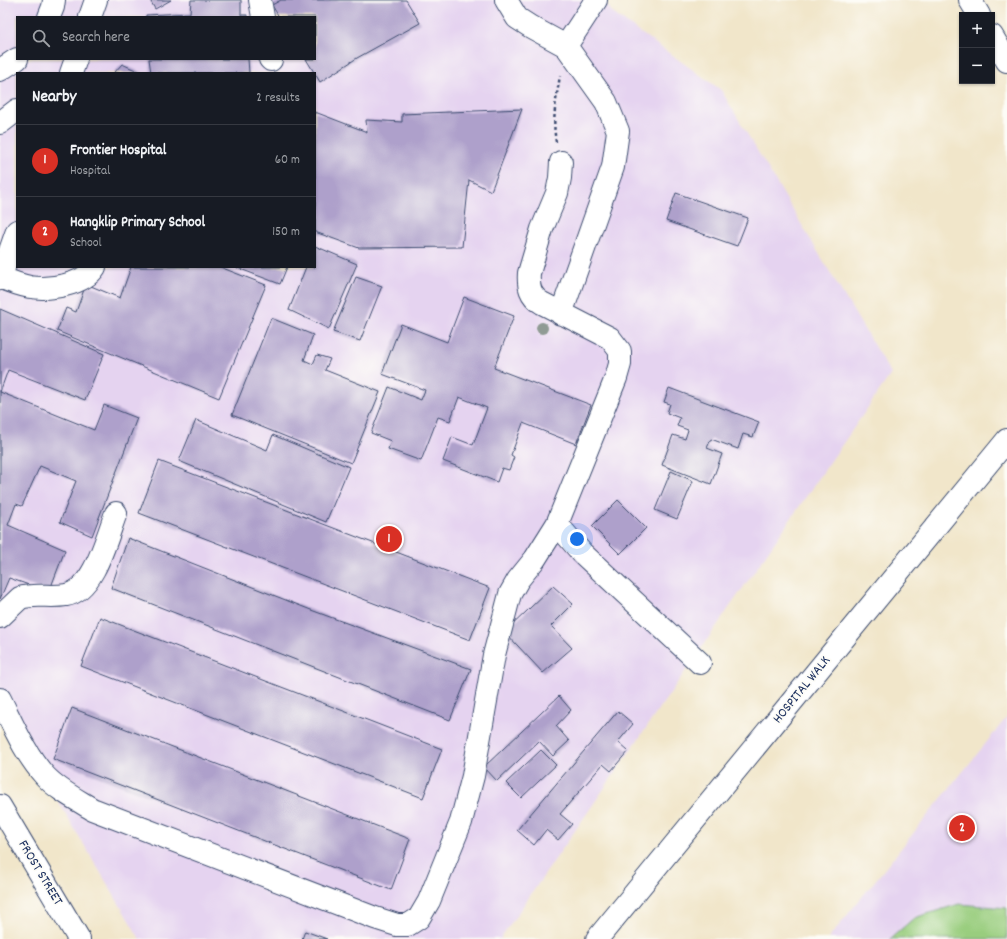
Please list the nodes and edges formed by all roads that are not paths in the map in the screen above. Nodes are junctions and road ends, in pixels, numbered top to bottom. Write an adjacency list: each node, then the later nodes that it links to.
1 (54, 0): 8 (street)
2 (96, 0): 9 (street)
3 (260, 0): 10 (street)
4 (506, 0): 12 (street)
5 (596, 0): 12 (street)
6 (970, 0): 7 (street)
7 (977, 12)
8 (49, 16)
9 (90, 16)
10 (263, 16)
11 (995, 41): 15 (street)
12 (566, 46): 24 (street)
13 (16, 60): 16 (street)
14 (76, 60): 17 (street)
15 (1007, 61)
16 (0, 70)
17 (71, 72)
18 (16, 111): 19 (street)
19 (0, 123)
20 (561, 162): 24 (street)
21 (16, 234): 23 (street)
22 (94, 268): 23 (street)
23 (0, 278)
24 (561, 314): 27 (street)
25 (1007, 440): 33 (street, HOSPITAL WALK)
26 (116, 513): 28 (street)
27 (557, 524): 29 (street); 30 (street)
28 (0, 618)
29 (700, 663)
30 (0, 699)
31 (0, 806): 32 (street, FROST STREET)
32 (79, 939)
33 (596, 939)

